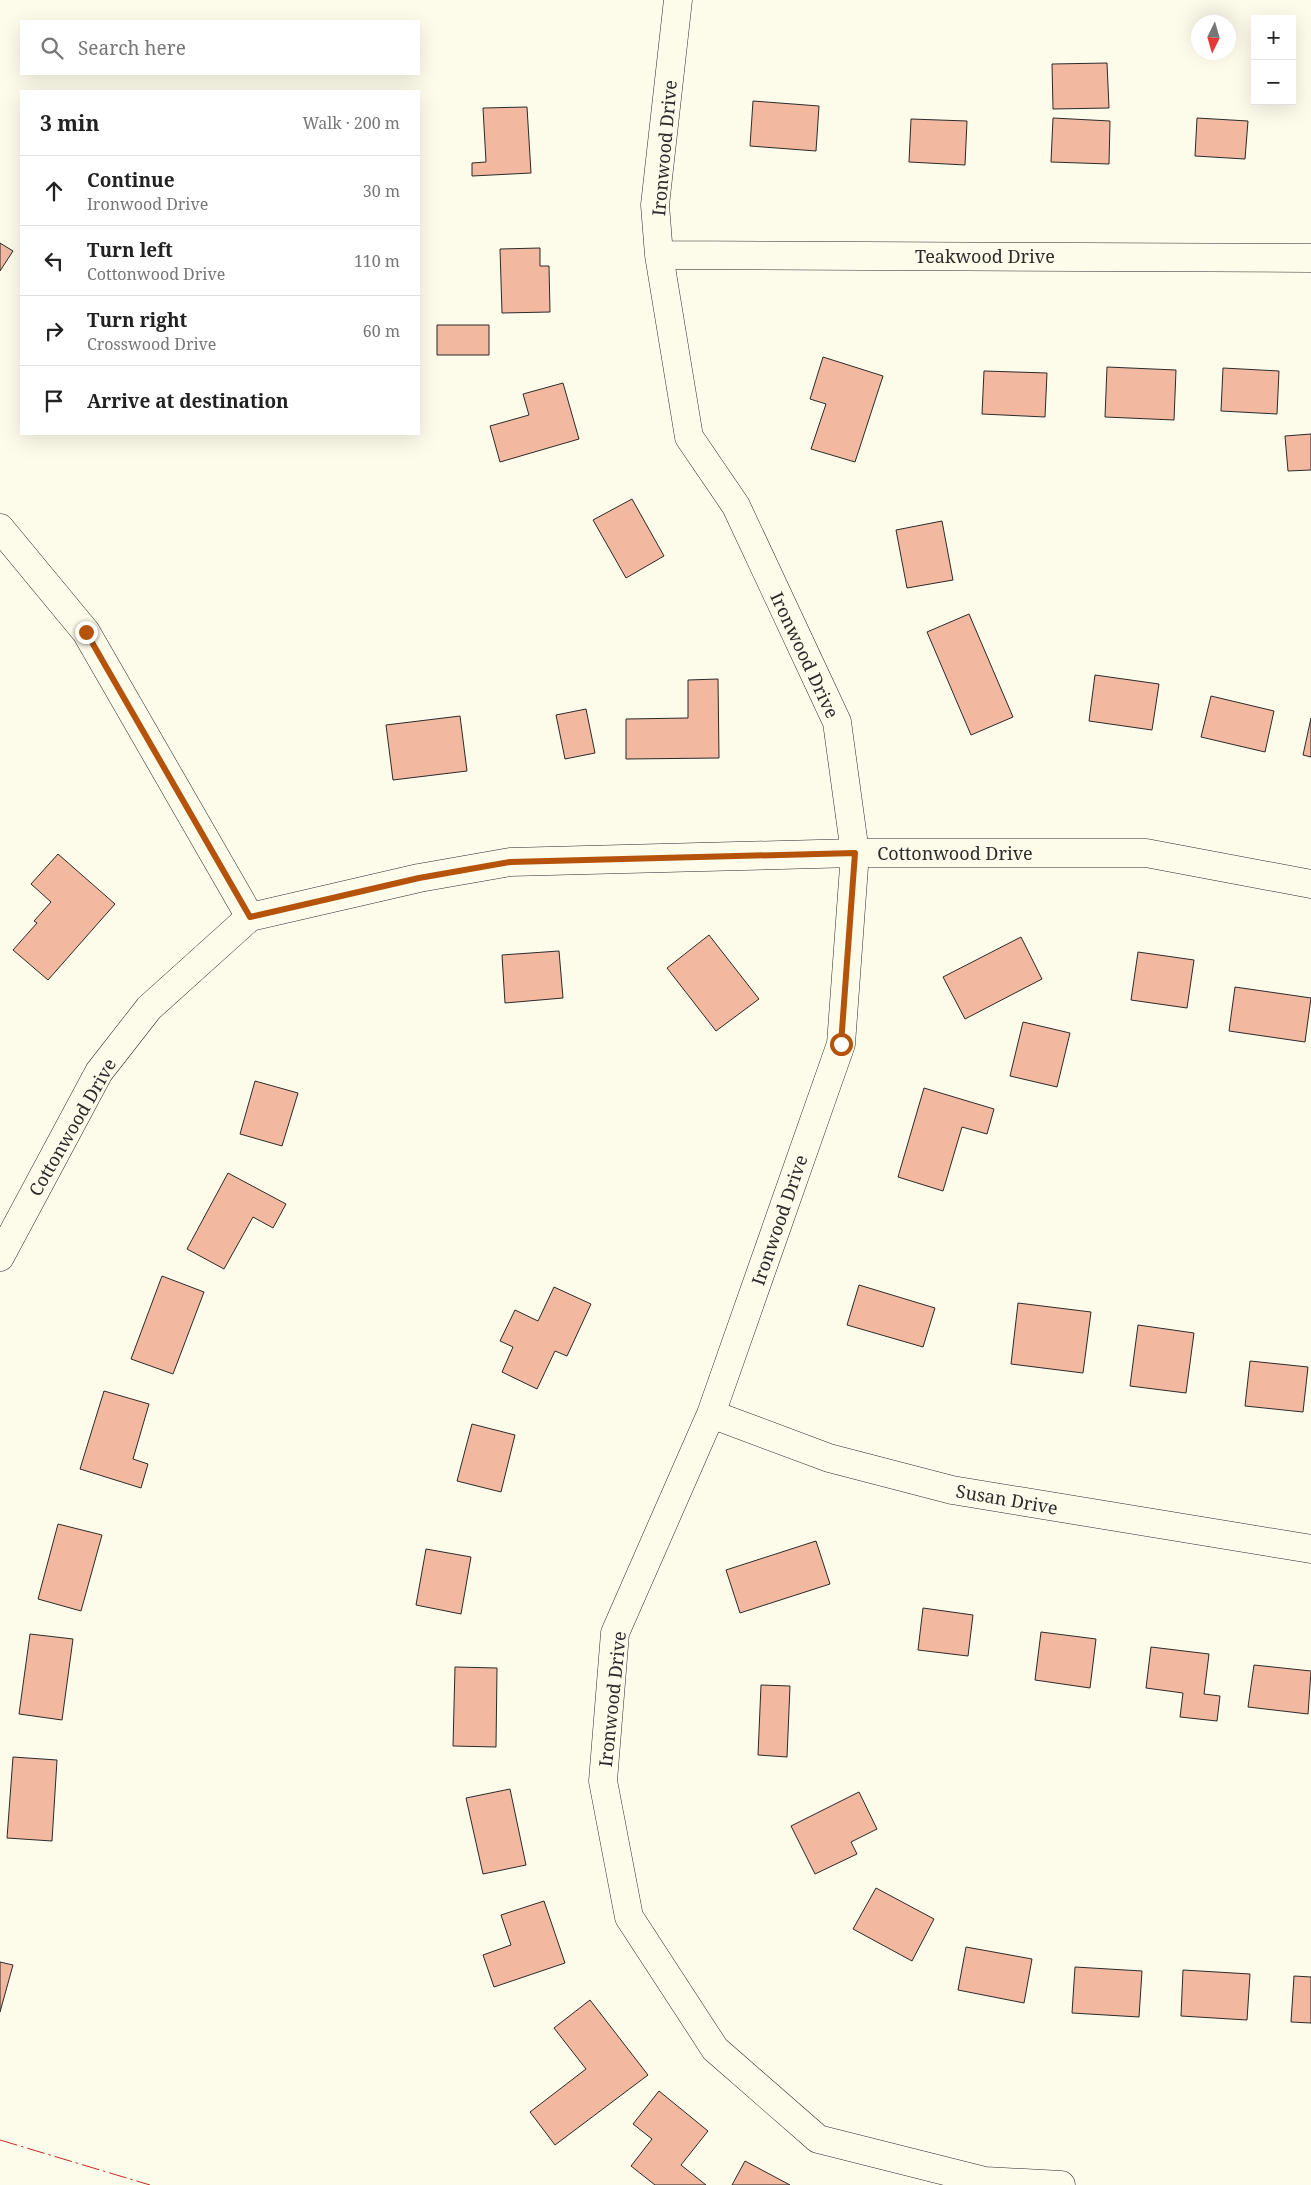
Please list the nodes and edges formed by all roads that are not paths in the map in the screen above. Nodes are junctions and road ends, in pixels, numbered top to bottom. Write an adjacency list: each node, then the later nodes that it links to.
1 (678, 0): 2 (street, Ironwood Drive)
2 (659, 255): 3 (street, Teakwood Drive); 5 (street, Ironwood Drive)
3 (1311, 258)
4 (0, 528): 7 (street)
5 (855, 853): 6 (street, Cottonwood Drive); 7 (street, Cottonwood Drive); 9 (street, Ironwood Drive)
6 (1311, 884)
7 (250, 917): 8 (street, Cottonwood Drive)
8 (0, 1257)
9 (711, 1414): 10 (street, Susan Drive); 11 (street, Ironwood Drive)
10 (1311, 1549)
11 (1061, 2185)

